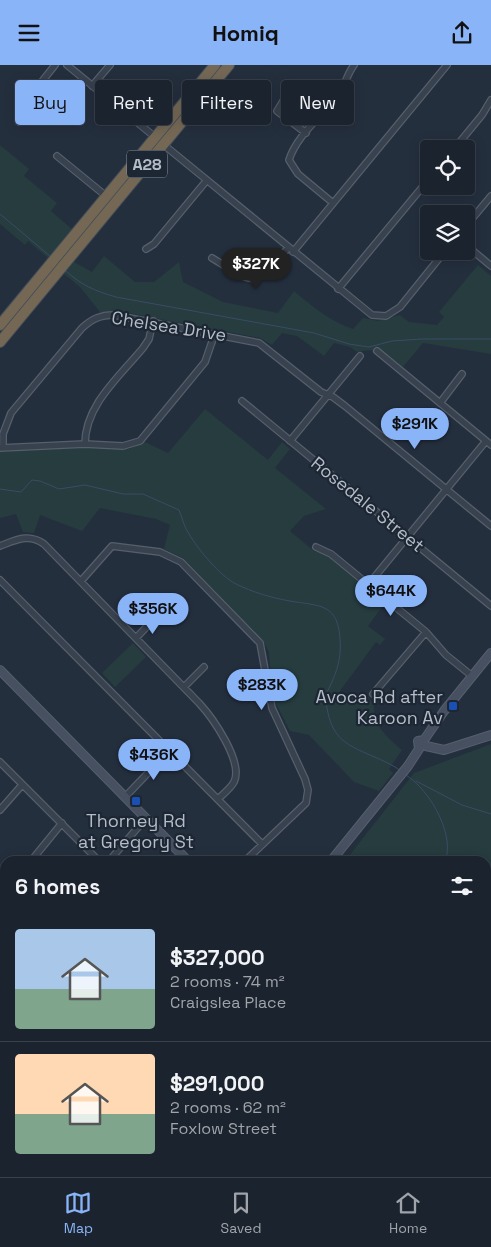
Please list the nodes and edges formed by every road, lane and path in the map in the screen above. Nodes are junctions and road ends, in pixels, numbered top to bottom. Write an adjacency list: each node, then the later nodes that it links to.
1 (55, 65): 8 (street)
2 (67, 65): 9 (street)
3 (110, 65): 9 (street)
4 (215, 65): 15 (highway, A28)
5 (229, 65): 17 (highway, A28)
6 (354, 65): 14 (street)
7 (447, 65): 23 (street)
8 (43, 80)
9 (92, 86): 15 (street)
10 (491, 100): 16 (street)
11 (281, 104): 12 (street)
12 (281, 114)
13 (295, 125): 14 (street)
14 (306, 133): 23 (street)
15 (155, 137): 21 (highway, A28)
16 (461, 140)
17 (164, 145): 19 (street); 29 (highway, A28)
18 (57, 156): 21 (street)
19 (207, 181): 25 (street); 26 (street)
20 (420, 190): 33 (street)
21 (106, 196): 29 (highway, A28)
22 (491, 196): 24 (street)
23 (333, 203): 26 (street)
24 (475, 215)
25 (146, 249)
26 (291, 250): 28 (street); 33 (street)
27 (475, 253): 31 (street)
28 (212, 257)
29 (62, 259): 32 (highway, A28)
30 (438, 260): 33 (street)
31 (491, 266)
32 (54, 269): 35 (highway, A28); 37 (highway, A28)
33 (338, 289)
34 (153, 321): 36 (street, Chelsea Drive); 46 (street); 47 (street, Chelsea Drive)
35 (0, 325)
36 (215, 333): 41 (street, Chelsea Drive); 46 (street)
37 (0, 342)
38 (377, 351): 43 (street)
39 (360, 356): 41 (street)
40 (462, 374): 43 (street)
41 (328, 395): 44 (street); 48 (street, Chelsea Drive)
42 (242, 401): 44 (street, Rosedale Street)
43 (440, 403): 45 (street)
44 (290, 441): 50 (street, Rosedale Street)
45 (488, 443): 48 (street)
46 (85, 444): 47 (street)
47 (2, 448)
48 (447, 489): 49 (street, Chelsea Drive); 50 (street)
49 (491, 526)
50 (407, 537): 55 (street); 56 (street, Rosedale Street)
51 (0, 546): 54 (street)
52 (316, 547): 55 (street)
53 (0, 580): 68 (street)
54 (81, 581): 59 (street); 76 (street)
55 (368, 585): 58 (street)
56 (491, 606)
57 (156, 617): 59 (street)
58 (426, 632): 63 (street); 65 (street)
59 (136, 638): 64 (street)
60 (491, 653): 63 (street)
61 (204, 667): 64 (street)
62 (0, 670): 71 (street)
63 (472, 676): 67 (street)
64 (184, 687): 72 (street)
65 (373, 694)
66 (491, 735): 67 (street)
67 (423, 745): 82 (street)
68 (169, 751): 71 (street); 72 (street)
69 (0, 762): 70 (street)
70 (22, 785): 73 (street); 75 (street)
71 (125, 797): 74 (street)
72 (218, 799): 76 (street)
73 (0, 810)
74 (146, 818): 79 (street); 80 (street)
75 (62, 823): 77 (street); 78 (street)
76 (262, 844): 81 (street)
77 (35, 856)
78 (94, 856)
79 (114, 856)
80 (183, 856)
81 (249, 856)
82 (335, 856)

